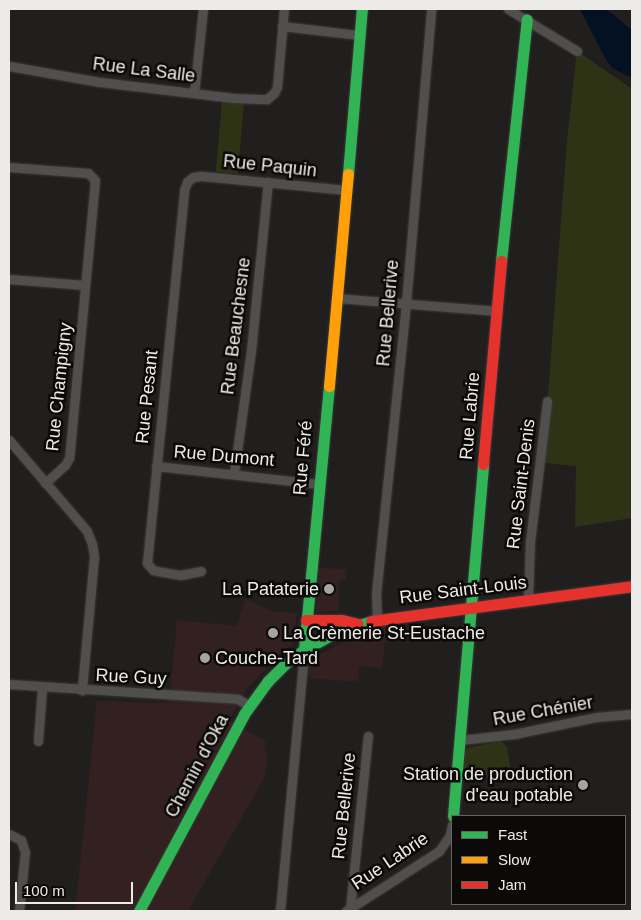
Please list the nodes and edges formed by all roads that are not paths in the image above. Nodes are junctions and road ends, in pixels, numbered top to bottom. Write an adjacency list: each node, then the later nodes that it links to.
1 (203, 9): 11 (street)
2 (284, 9): 7 (street)
3 (362, 9): 8 (street, Rue Féré)
4 (431, 9): 19 (street, Rue Bellerive)
5 (508, 9): 6 (street)
6 (527, 19): 9 (street); 20 (street, Rue Labrie)
7 (282, 26): 8 (street); 11 (street, Rue La Salle)
8 (359, 36): 15 (street, Rue Féré)
9 (577, 51)
10 (9, 66): 11 (street, Rue La Salle)
11 (194, 93)
12 (9, 167): 17 (street, Rue Champigny)
13 (190, 179): 14 (street, Rue Paquin); 23 (street, Rue Pesant)
14 (268, 182): 15 (street, Rue Paquin); 24 (street, Rue Beauchesne)
15 (347, 190): 18 (street, Rue Féré)
16 (9, 279): 17 (street)
17 (86, 285): 25 (street, Rue Champigny)
18 (336, 298): 19 (street); 26 (street, Rue Féré)
19 (406, 303): 20 (street); 31 (street, Rue Bellerive)
20 (496, 312): 30 (street, Rue Labrie)
21 (547, 401): 29 (street, Rue Saint-Denis)
22 (9, 440): 25 (street)
23 (156, 466): 24 (street, Rue Dumont); 27 (street, Rue Pesant)
24 (234, 473): 26 (street, Rue Dumont)
25 (46, 483): 37 (street)
26 (318, 484): 32 (street, Rue Féré)
27 (201, 571)
28 (632, 586): 29 (street, Rue Saint-Louis)
29 (528, 600): 30 (street, Rue Saint-Louis)
30 (471, 607): 31 (street, Rue Saint-Louis); 41 (street, Rue Labrie)
31 (377, 619): 33 (street, Rue Saint-Louis)
32 (306, 620): 33 (street); 34 (street, Rue Féré)
33 (358, 624): 34 (street, Rue Saint-Louis)
34 (304, 650): 38 (street, Chemin d'Oka); 49 (street, Rue Féré)
35 (9, 684): 36 (street, Rue Guy)
36 (42, 688): 37 (street, Rue Guy); 42 (street)
37 (82, 690): 38 (street, Rue Guy)
38 (250, 706): 48 (street, Chemin d'Oka)
39 (632, 714): 41 (street, Rue Chénier)
40 (368, 736): 46 (street, Rue Bellerive)
41 (460, 740): 43 (street, Rue Labrie)
42 (38, 741)
43 (453, 815)
44 (9, 834): 47 (street)
45 (451, 836): 46 (street, Rue Labrie)
46 (348, 910)
47 (19, 911)
48 (139, 911)
49 (280, 911)

